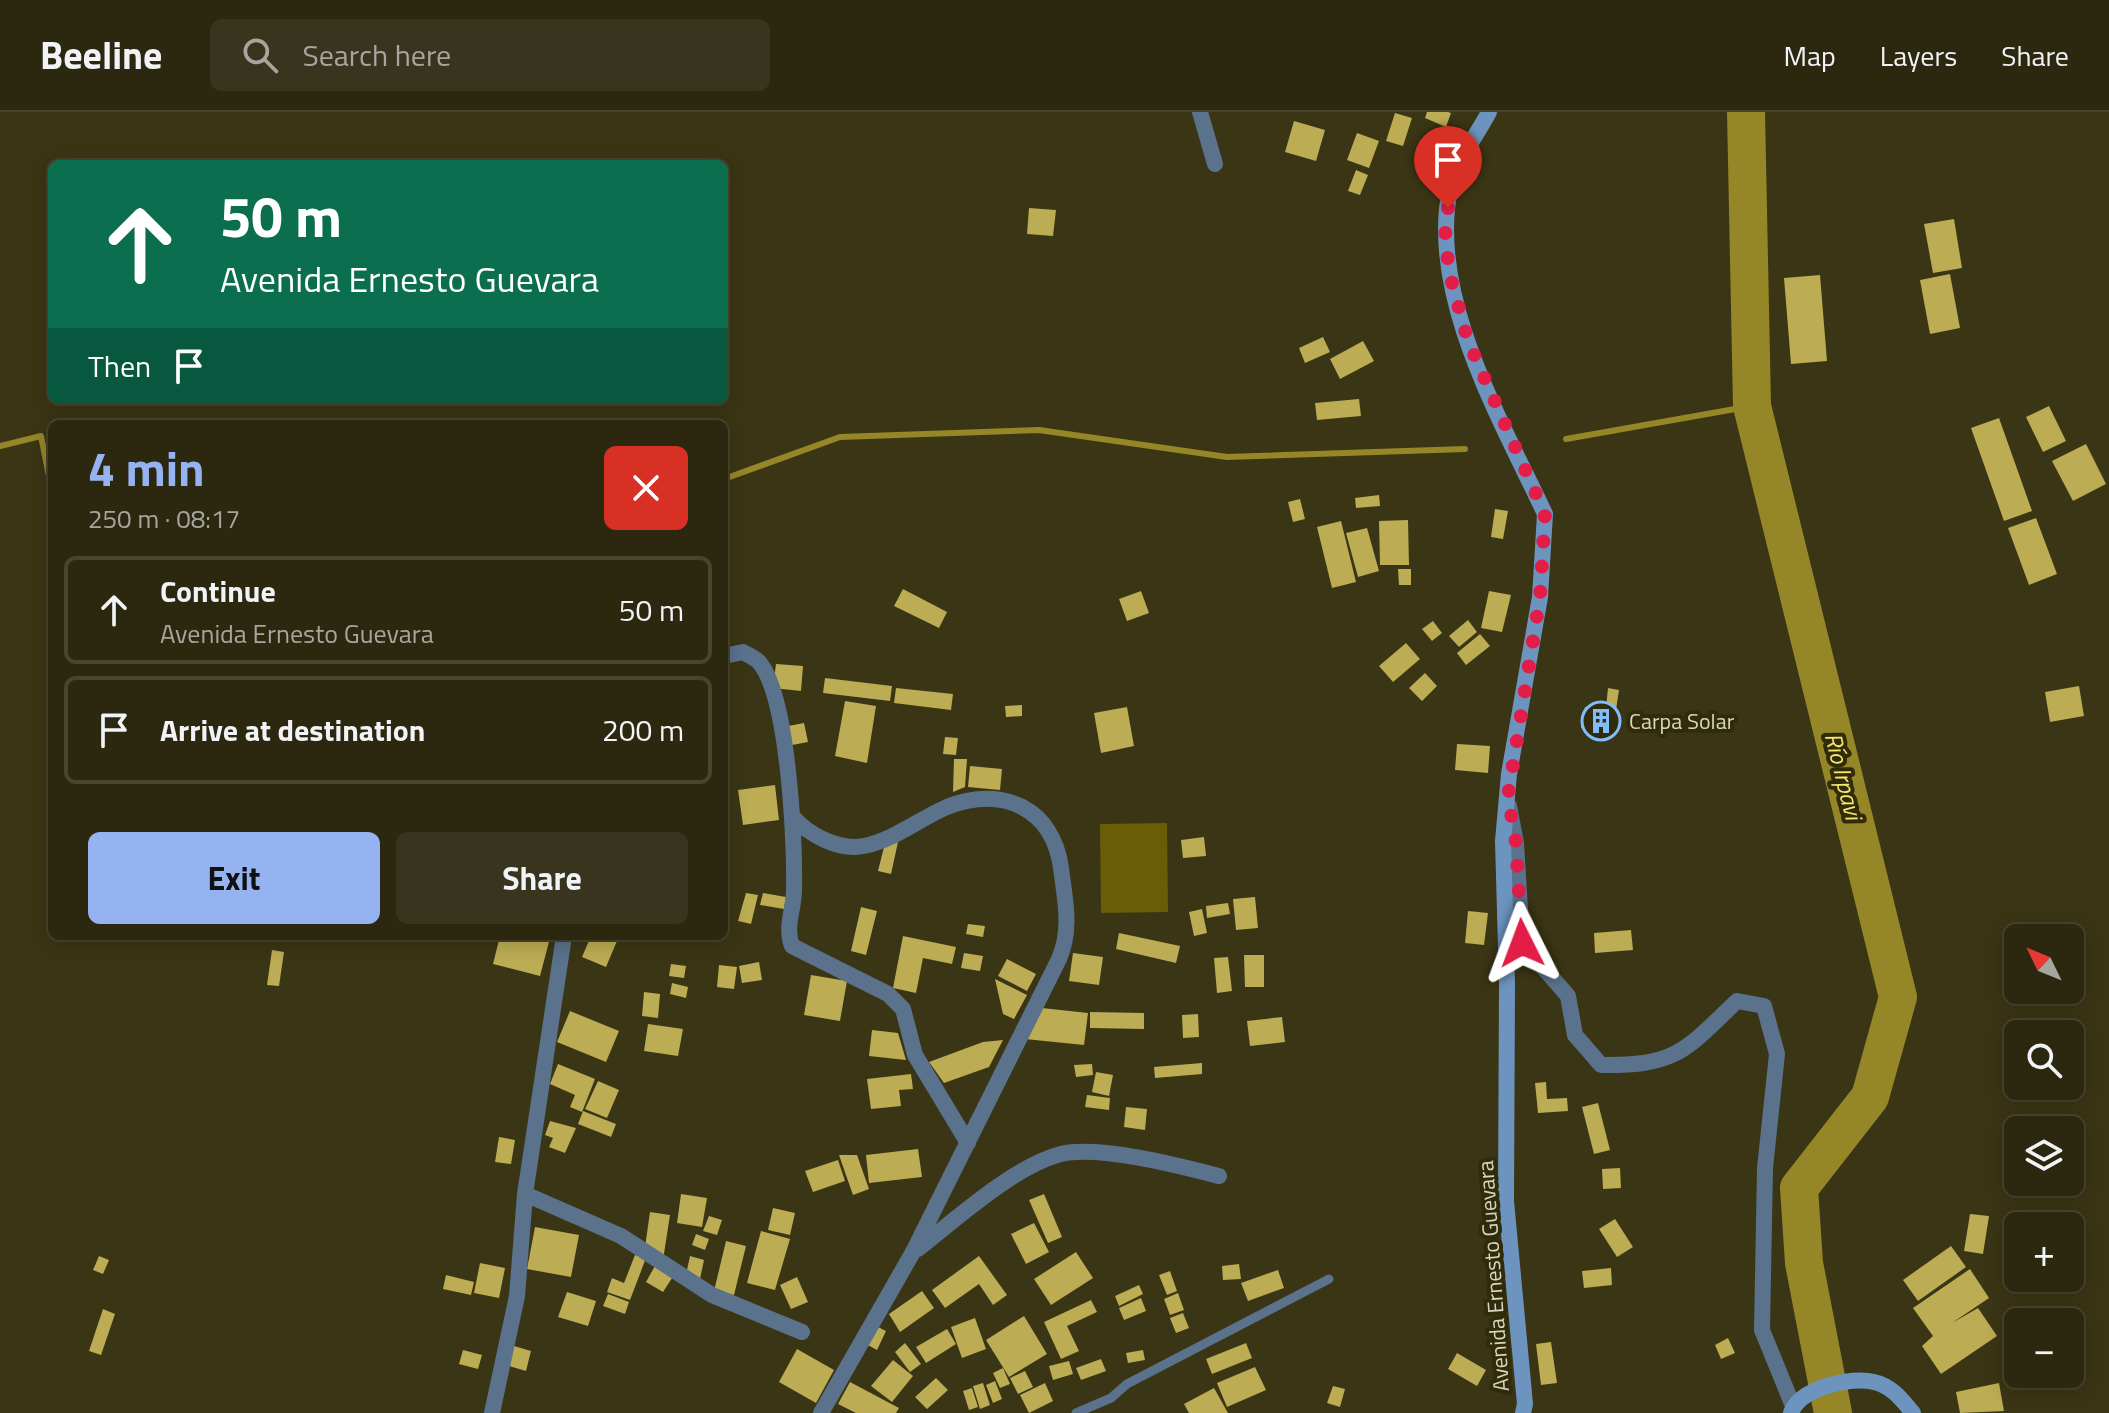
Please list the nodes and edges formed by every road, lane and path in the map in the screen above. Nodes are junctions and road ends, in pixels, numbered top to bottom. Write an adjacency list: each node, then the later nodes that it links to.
1 (1200, 112): 3 (street)
2 (1489, 112): 5 (main road, Avenida Ernesto Guevara)
3 (1215, 164)
4 (728, 655): 6 (street)
5 (1508, 796): 14 (street); 18 (main road, Avenida Ernesto Guevara)
6 (793, 817): 8 (street); 8 (street)
7 (563, 940): 10 (street)
8 (968, 1143): 11 (street)
9 (1219, 1176): 11 (street)
10 (525, 1194): 13 (street); 15 (street)
11 (913, 1252): 16 (street)
12 (1329, 1279): 17 (lane)
13 (802, 1332)
14 (1792, 1410): 19 (main road)
15 (492, 1413)
16 (821, 1413)
17 (1076, 1413)
18 (1523, 1413)
19 (1913, 1413)

